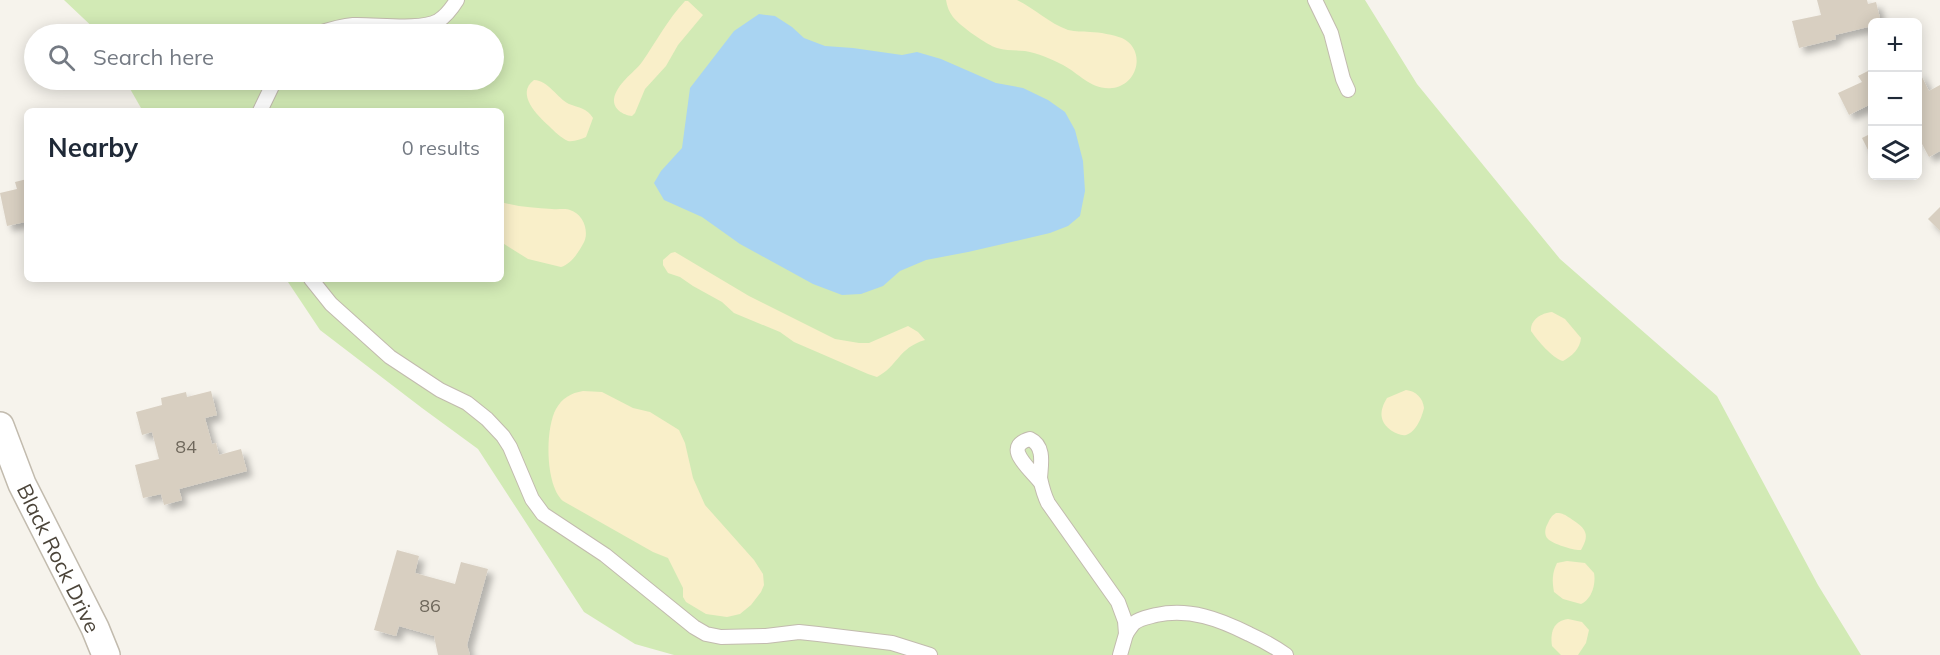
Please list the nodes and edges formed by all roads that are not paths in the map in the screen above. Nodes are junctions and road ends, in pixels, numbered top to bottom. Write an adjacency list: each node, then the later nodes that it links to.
1 (458, 0): 3 (lane)
2 (1315, 0): 5 (lane)
3 (425, 24)
4 (270, 90): 6 (lane)
5 (1348, 90)
6 (261, 108)
7 (313, 282): 12 (lane)
8 (0, 426): 11 (street, Black Rock Drive)
9 (1029, 464): 10 (lane)
10 (1126, 634): 13 (lane); 14 (lane)
11 (106, 655)
12 (930, 655)
13 (1120, 655)
14 (1286, 655)

